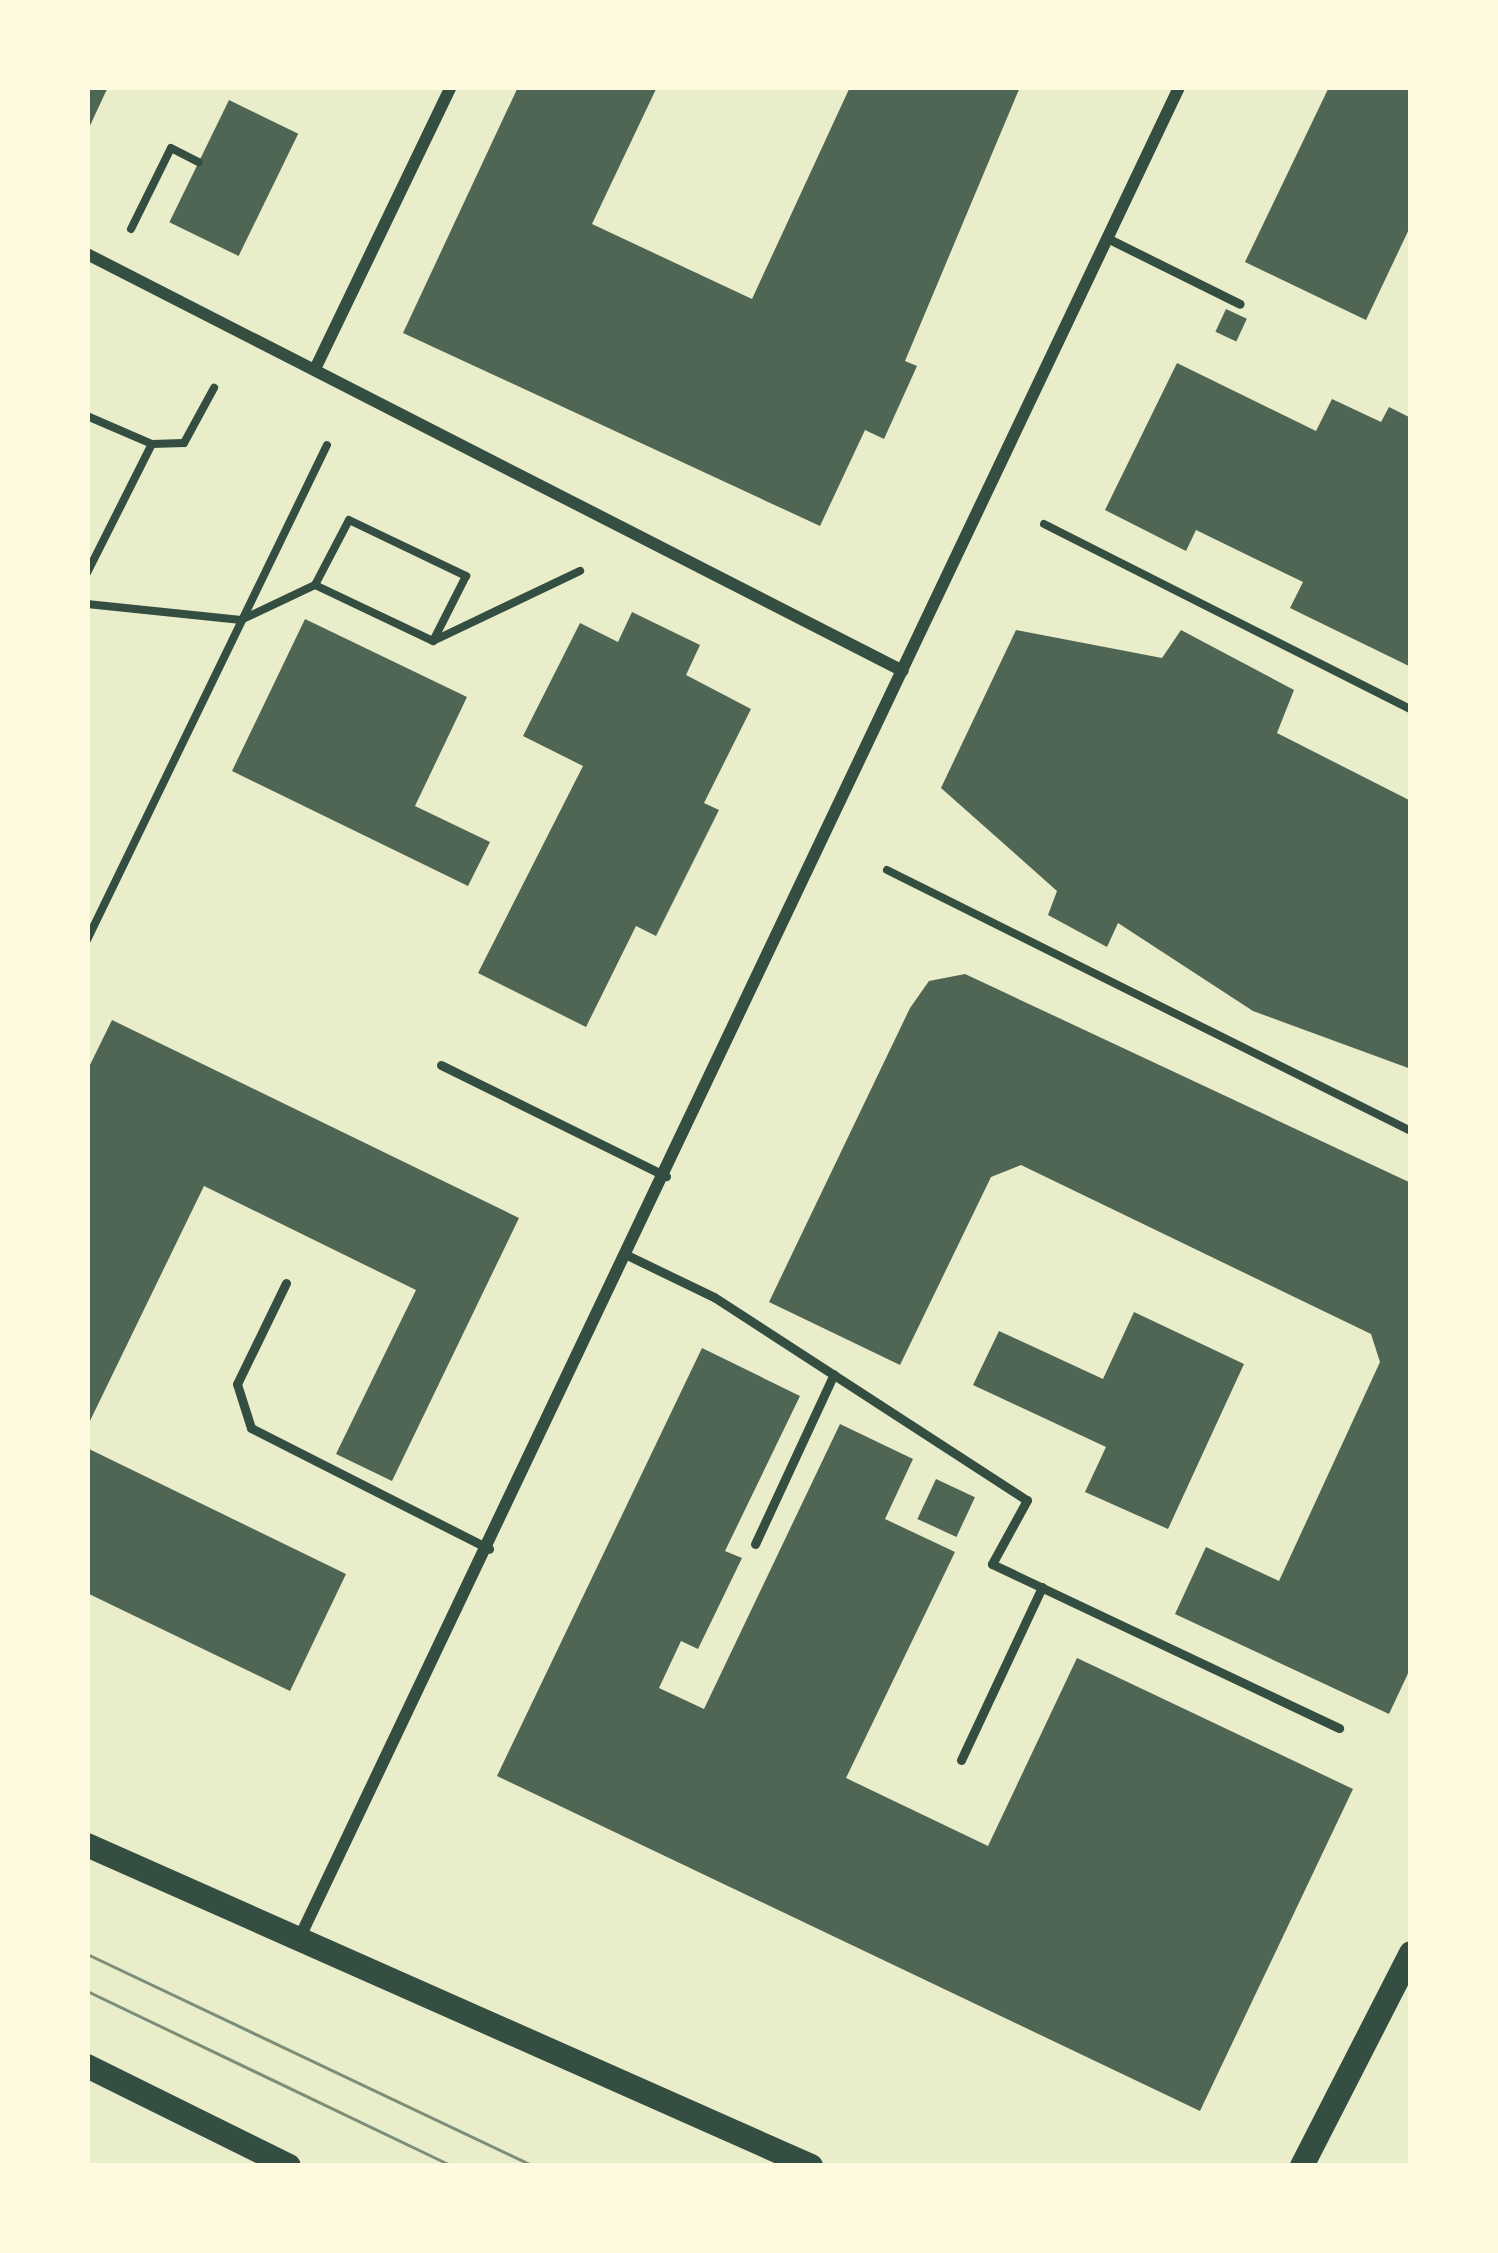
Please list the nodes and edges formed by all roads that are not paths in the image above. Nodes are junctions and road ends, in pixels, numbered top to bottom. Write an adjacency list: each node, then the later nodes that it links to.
1 (452, 87): 6 (street)
2 (1179, 87): 3 (street)
3 (1108, 238): 5 (lane); 7 (street)
4 (87, 254): 6 (street)
5 (1240, 304)
6 (316, 367): 7 (street)
7 (903, 671): 9 (street)
8 (442, 1065): 9 (lane)
9 (666, 1176): 10 (street)
10 (628, 1256): 12 (lane); 14 (street)
11 (286, 1283): 14 (lane)
12 (834, 1374): 13 (lane); 15 (lane)
13 (755, 1544)
14 (489, 1549): 19 (street)
15 (1042, 1587): 16 (lane); 17 (lane)
16 (1339, 1728)
17 (961, 1760)
18 (87, 1845): 19 (main road)
19 (298, 1943): 23 (main road)
20 (1411, 1953): 24 (main road)
21 (87, 2066): 22 (main road)
22 (289, 2166)
23 (811, 2166)
24 (1302, 2166)

